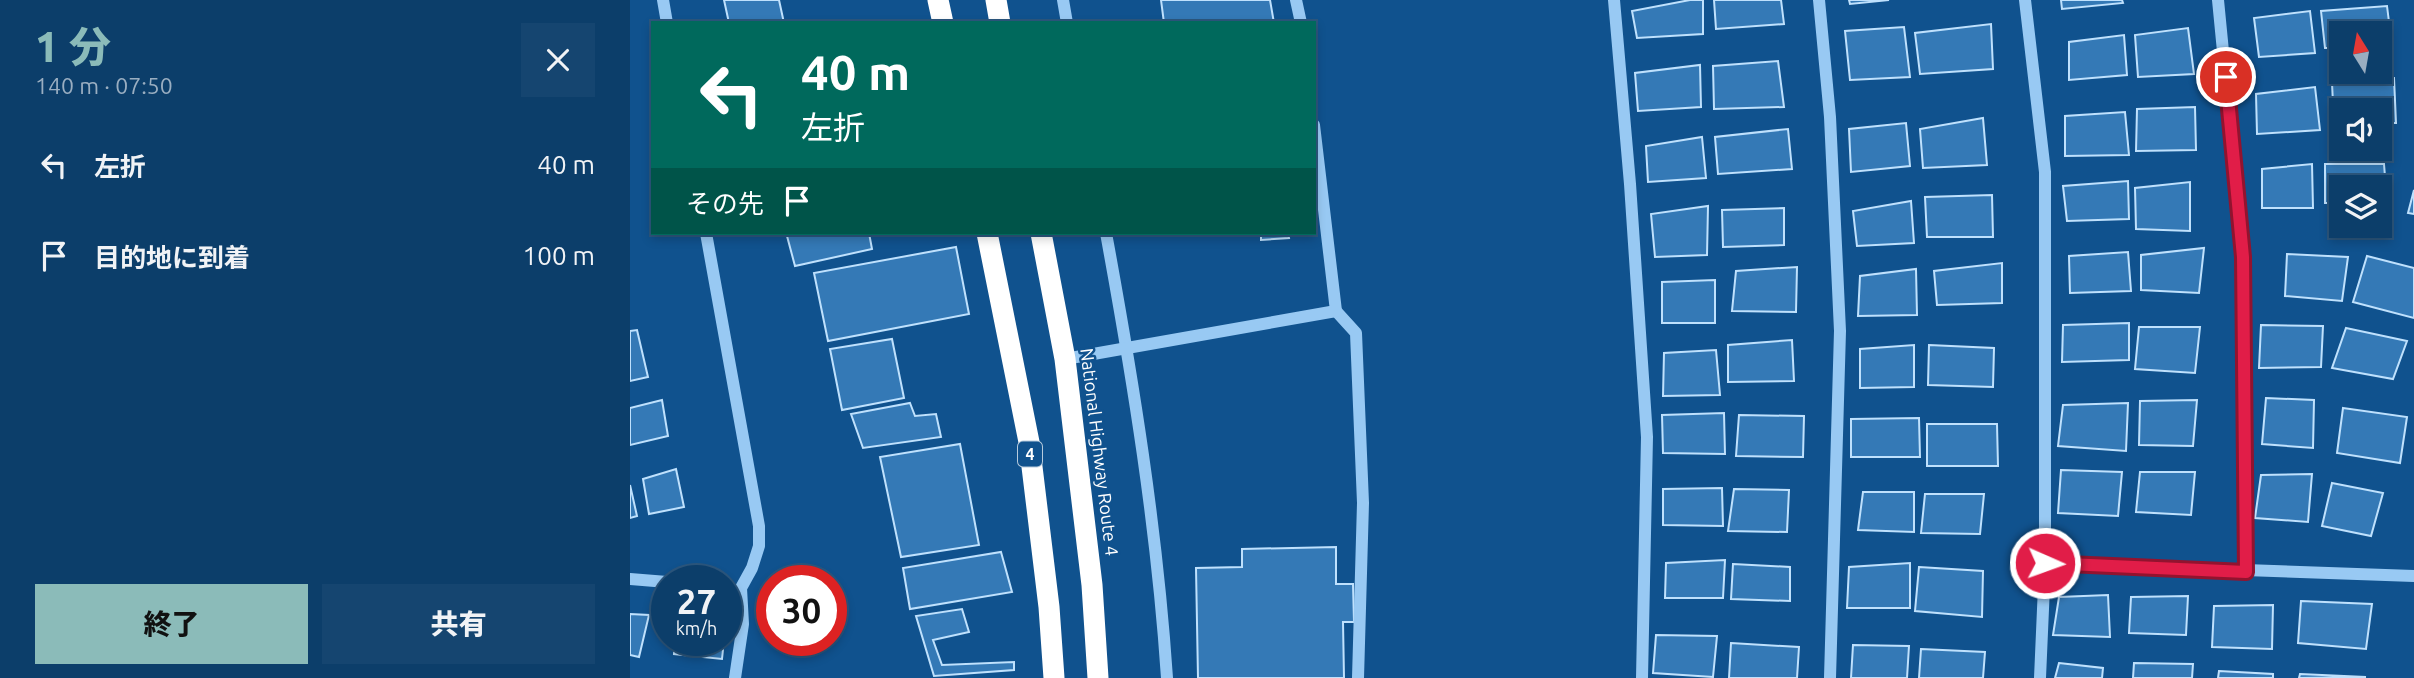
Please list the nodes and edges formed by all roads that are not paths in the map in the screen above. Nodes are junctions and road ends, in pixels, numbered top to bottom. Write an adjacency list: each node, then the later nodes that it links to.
1 (663, 0): 10 (street)
2 (938, 0): 11 (highway)
3 (996, 0): 12 (highway)
4 (1063, 0): 13 (street)
5 (1297, 0): 14 (street)
6 (1614, 0): 37 (street)
7 (1819, 0): 38 (street)
8 (2025, 0): 23 (street)
9 (2218, 0): 24 (street)
10 (667, 21)
11 (943, 21)
12 (1000, 21)
13 (1067, 21)
14 (1301, 21)
15 (1316, 142): 20 (street)
16 (706, 235): 28 (street)
17 (987, 235): 33 (highway, 4)
18 (1041, 235): 22 (highway, National Highway Route 4)
19 (1106, 235): 21 (street)
20 (1336, 311): 21 (street); 36 (street)
21 (1127, 349): 22 (street); 35 (street)
22 (1065, 359): 34 (highway, National Highway Route 4)
23 (2045, 563): 24 (street); 39 (street)
24 (2246, 572): 25 (street)
25 (2414, 576)
26 (630, 579): 27 (street)
27 (651, 581)
28 (742, 586)
29 (742, 606): 30 (street)
30 (742, 632)
31 (739, 656): 32 (street)
32 (736, 678)
33 (1054, 678)
34 (1098, 678)
35 (1167, 678)
36 (1358, 678)
37 (1642, 678)
38 (1830, 678)
39 (2039, 678)

